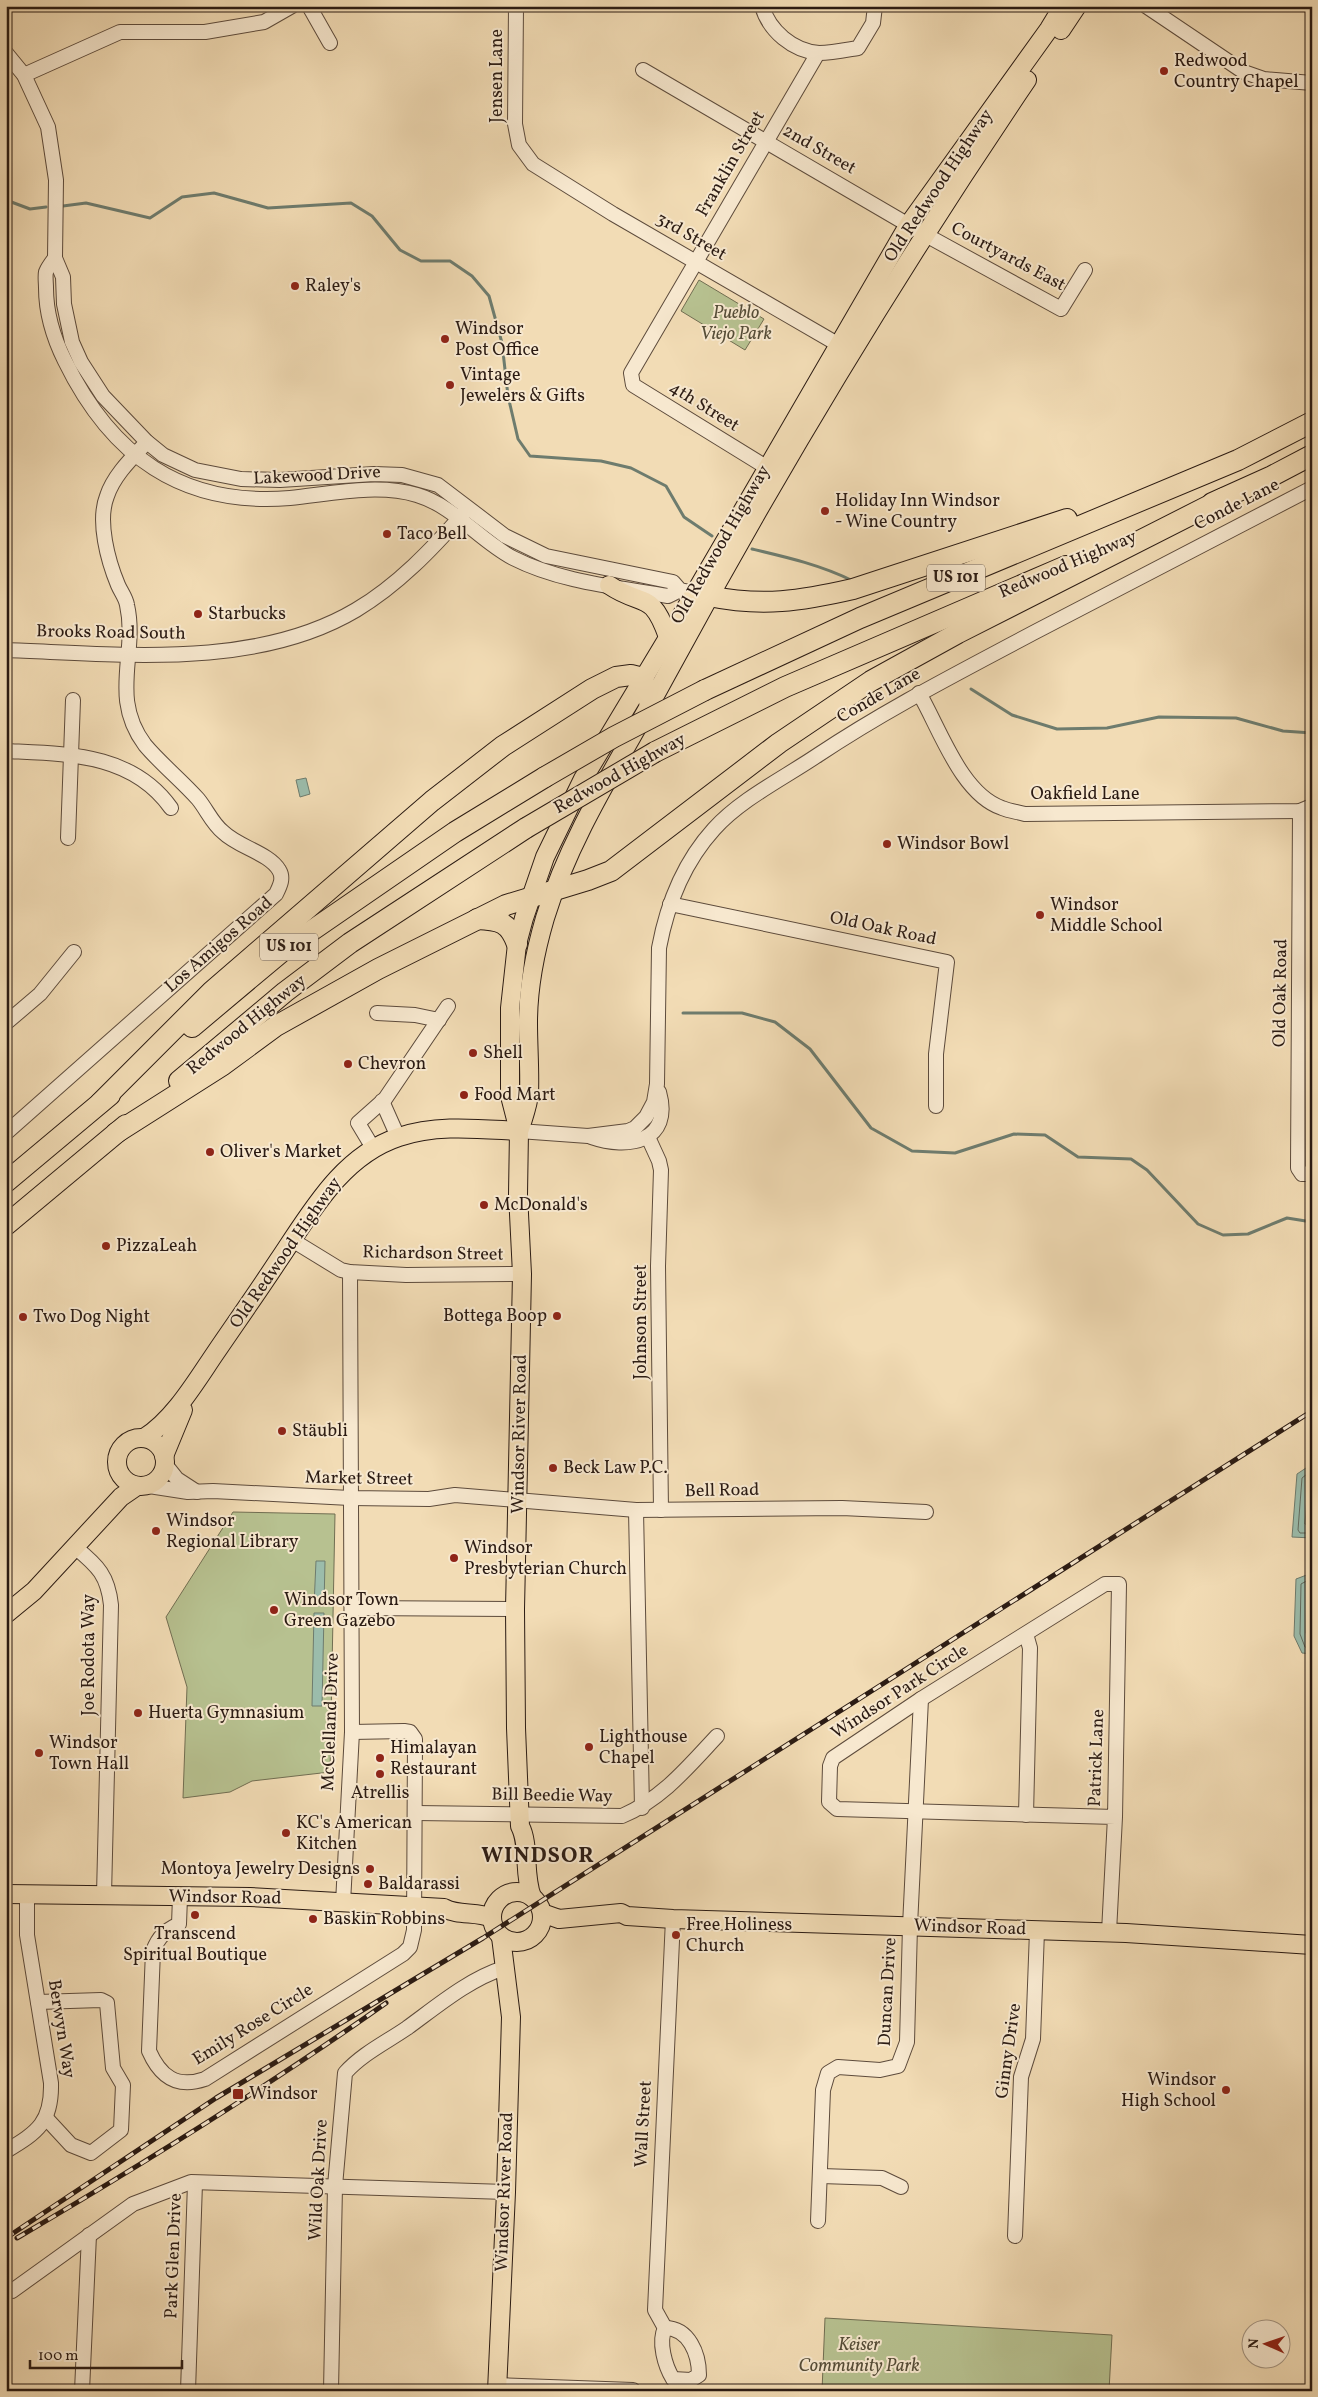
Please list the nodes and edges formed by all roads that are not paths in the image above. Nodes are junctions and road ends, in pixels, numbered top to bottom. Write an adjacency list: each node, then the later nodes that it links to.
1 (292, 6): 13 (street)
2 (308, 6): 9 (street)
3 (516, 6): 16 (street, Jensen Lane)
4 (762, 6): 11 (street)
5 (875, 6): 11 (street)
6 (1063, 6): 17 (main road, Old Redwood Highway)
7 (1077, 6): 18 (main road, Old Redwood Highway)
8 (1146, 6): 14 (street)
9 (330, 43)
10 (6, 53): 13 (street, Lakewood Drive)
11 (818, 53): 15 (street, Franklin Street)
12 (643, 70): 15 (street, 2nd Street)
13 (24, 74): 19 (street, Lakewood Drive)
14 (1312, 83)
15 (766, 141): 17 (street, 2nd Street); 20 (street, Franklin Street)
16 (519, 145): 20 (street, 3rd Street)
17 (908, 224): 18 (street, 2nd Street); 22 (main road, Old Redwood Highway)
18 (924, 234): 21 (street, Courtyards East); 22 (main road, Old Redwood Highway)
19 (55, 258): 25 (street, Lakewood Drive); 26 (street, Lakewood Drive)
20 (696, 261): 22 (street, 3rd Street); 23 (street, Franklin Street)
21 (1085, 270)
22 (845, 349): 28 (main road, Old Redwood Highway); 35 (main road, Old Redwood Highway)
23 (631, 373): 28 (street, 4th Street)
24 (1312, 422): 29 (highway, Redwood Highway / US 101)
25 (147, 442): 26 (street, Los Amigos Road); 32 (street, Lakewood Drive)
26 (135, 455): 33 (street, Lakewood Drive); 38 (street, Los Amigos Road)
27 (1312, 455): 31 (highway, Redwood Highway / US 101)
28 (766, 467): 35 (main road, Old Redwood Highway)
29 (1209, 472): 35 (highway); 62 (highway, Redwood Highway / US 101, bridge)
30 (1312, 488): 40 (street, Conde Lane)
31 (1224, 498): 49 (highway); 66 (highway, Redwood Highway / US 101, bridge)
32 (468, 508): 33 (street, Brooks Road South); 35 (street, Lakewood Drive)
33 (458, 519): 34 (street, Lakewood Drive); 38 (street, Brooks Road South)
34 (609, 585): 35 (street, Lakewood Drive); 36 (main road)
35 (695, 593): 36 (main road, Old Redwood Highway); 42 (main road, Old Redwood Highway)
36 (668, 638): 39 (main road, Old Redwood Highway)
37 (6, 650): 38 (street, Brooks Road South)
38 (128, 655): 65 (street, Los Amigos Road)
39 (643, 678): 42 (highway); 50 (main road, Old Redwood Highway); 62 (highway)
40 (918, 694): 46 (street, Oakfield Lane); 51 (street, Conde Lane)
41 (73, 700): 44 (street)
42 (650, 705): 49 (main road, Old Redwood Highway)
43 (6, 752): 44 (street)
44 (71, 754): 45 (street); 47 (street)
45 (171, 808)
46 (1306, 808): 48 (street, Old Oak Road)
47 (68, 838)
48 (1306, 880): 56 (street, Old Oak Road)
49 (555, 890): 50 (highway); 64 (main road, Old Redwood Highway)
50 (530, 897): 52 (highway); 53 (main road, Old Redwood Highway)
51 (670, 904): 60 (street, Conde Lane); 63 (street, Old Oak Road)
52 (477, 919): 53 (highway); 66 (highway)
53 (517, 944): 64 (main road, Old Redwood Highway)
54 (74, 952): 59 (street)
55 (448, 1006): 58 (street)
56 (1306, 1012): 71 (street, Old Oak Road)
57 (378, 1013): 58 (street)
58 (439, 1020): 61 (street)
59 (6, 1023)
60 (657, 1084): 67 (street, Conde Lane); 69 (street, Conde Lane)
61 (382, 1101): 68 (street); 70 (street)
62 (100, 1103): 72 (highway, Redwood Highway / US 101)
63 (936, 1106)
64 (519, 1132): 67 (street, Conde Lane); 68 (main road, Old Redwood Highway); 76 (main road, Windsor River Road)
65 (6, 1133)
66 (116, 1133): 73 (highway, Redwood Highway / US 101)
67 (588, 1136): 69 (street, Conde Lane)
68 (398, 1137): 70 (main road, Old Redwood Highway)
69 (648, 1137): 86 (street, Johnson Street)
70 (373, 1148): 74 (main road, Old Redwood Highway)
71 (1307, 1174)
72 (6, 1182)
73 (6, 1224)
74 (292, 1240): 75 (street, Richardson Street); 77 (main road, Old Redwood Highway)
75 (350, 1272): 76 (street, Richardson Street); 83 (street, McClelland Drive)
76 (522, 1274): 84 (main road, Windsor River Road)
77 (192, 1389): 78 (main road, Old Redwood Highway); 79 (main road, Old Redwood Highway)
78 (144, 1438): 79 (main road); 80 (main road)
79 (165, 1460): 81 (main road); 82 (street)
80 (117, 1468): 81 (main road); 88 (main road)
81 (143, 1486): 82 (street, Market Street); 88 (main road)
82 (198, 1492): 83 (street, Market Street)
83 (350, 1498): 84 (street, Market Street); 91 (street, McClelland Drive)
84 (519, 1500): 85 (street, Bell Road); 92 (main road, Windsor River Road)
85 (636, 1510): 86 (street, Bell Road); 98 (street)
86 (661, 1510): 87 (street, Bell Road)
87 (926, 1512)
88 (94, 1524): 89 (main road)
89 (76, 1548): 93 (main road); 106 (street, Joe Rodota Way)
90 (1119, 1584): 94 (street, Windsor Park Circle); 102 (street, Patrick Lane)
91 (353, 1608): 92 (street); 96 (street, McClelland Drive)
92 (515, 1609): 103 (main road, Windsor River Road)
93 (6, 1614)
94 (1026, 1634): 95 (street, Windsor Park Circle); 101 (street)
95 (921, 1699): 99 (street, Duncan Drive); 99 (street, Windsor Park Circle)
96 (352, 1732): 100 (street); 110 (street, McClelland Drive)
97 (717, 1736): 98 (street, Bill Beedie Way)
98 (642, 1808): 103 (street, Bill Beedie Way)
99 (916, 1811): 101 (street, Windsor Park Circle); 117 (street, Duncan Drive)
100 (416, 1813): 103 (street, Bill Beedie Way); 111 (street)
101 (1026, 1815): 102 (street, Windsor Park Circle)
102 (1114, 1817): 119 (street, Patrick Lane)
103 (519, 1820): 107 (main road, Windsor River Road); 109 (main road, Windsor River Road)
104 (6, 1894): 105 (main road, Windsor Road)
105 (27, 1894): 106 (main road, Windsor Road); 126 (street, Berwyn Way)
106 (104, 1895): 108 (main road, Windsor Road)
107 (506, 1896): 109 (main road); 112 (main road, Windsor Road); 115 (main road)
108 (180, 1897): 110 (main road, Windsor Road); 111 (street, Emily Rose Circle)
109 (532, 1897): 113 (main road)
110 (343, 1903): 111 (main road, Windsor Road)
111 (415, 1906): 112 (main road, Windsor Road)
112 (444, 1908): 115 (main road, Windsor Road)
113 (542, 1913): 114 (main road, Windsor Road); 120 (main road)
114 (627, 1916): 116 (main road, Windsor Road); 120 (main road, Windsor Road)
115 (492, 1918): 121 (main road)
116 (672, 1919): 117 (main road, Windsor Road); 138 (street, Wall Street)
117 (910, 1926): 118 (main road, Windsor Road); 129 (street, Duncan Drive)
118 (1037, 1931): 119 (main road, Windsor Road); 136 (street, Ginny Drive)
119 (1109, 1932): 123 (main road, Windsor Road)
120 (536, 1934): 122 (main road)
121 (501, 1937): 122 (main road); 124 (main road, Windsor River Road)
122 (520, 1942): 125 (main road, Windsor River Road)
123 (1312, 1945)
124 (504, 1968): 125 (main road, Windsor River Road); 131 (street, Wild Oak Drive)
125 (509, 1992): 133 (main road, Windsor River Road)
126 (38, 2002): 127 (street, Berwyn Way); 127 (street)
127 (46, 2118): 128 (street)
128 (6, 2151)
129 (821, 2176): 132 (street); 134 (street, Duncan Drive)
130 (196, 2183): 131 (street); 135 (street); 142 (street, Park Glen Drive)
131 (335, 2186): 133 (street); 143 (street, Wild Oak Drive)
132 (901, 2187)
133 (506, 2192): 139 (main road, Windsor River Road)
134 (818, 2221)
135 (89, 2235): 137 (street); 141 (street)
136 (1015, 2236)
137 (12, 2291)
138 (665, 2328)
139 (497, 2388): 140 (street)
140 (633, 2390)
141 (82, 2391)
142 (188, 2391)
143 (331, 2391)

